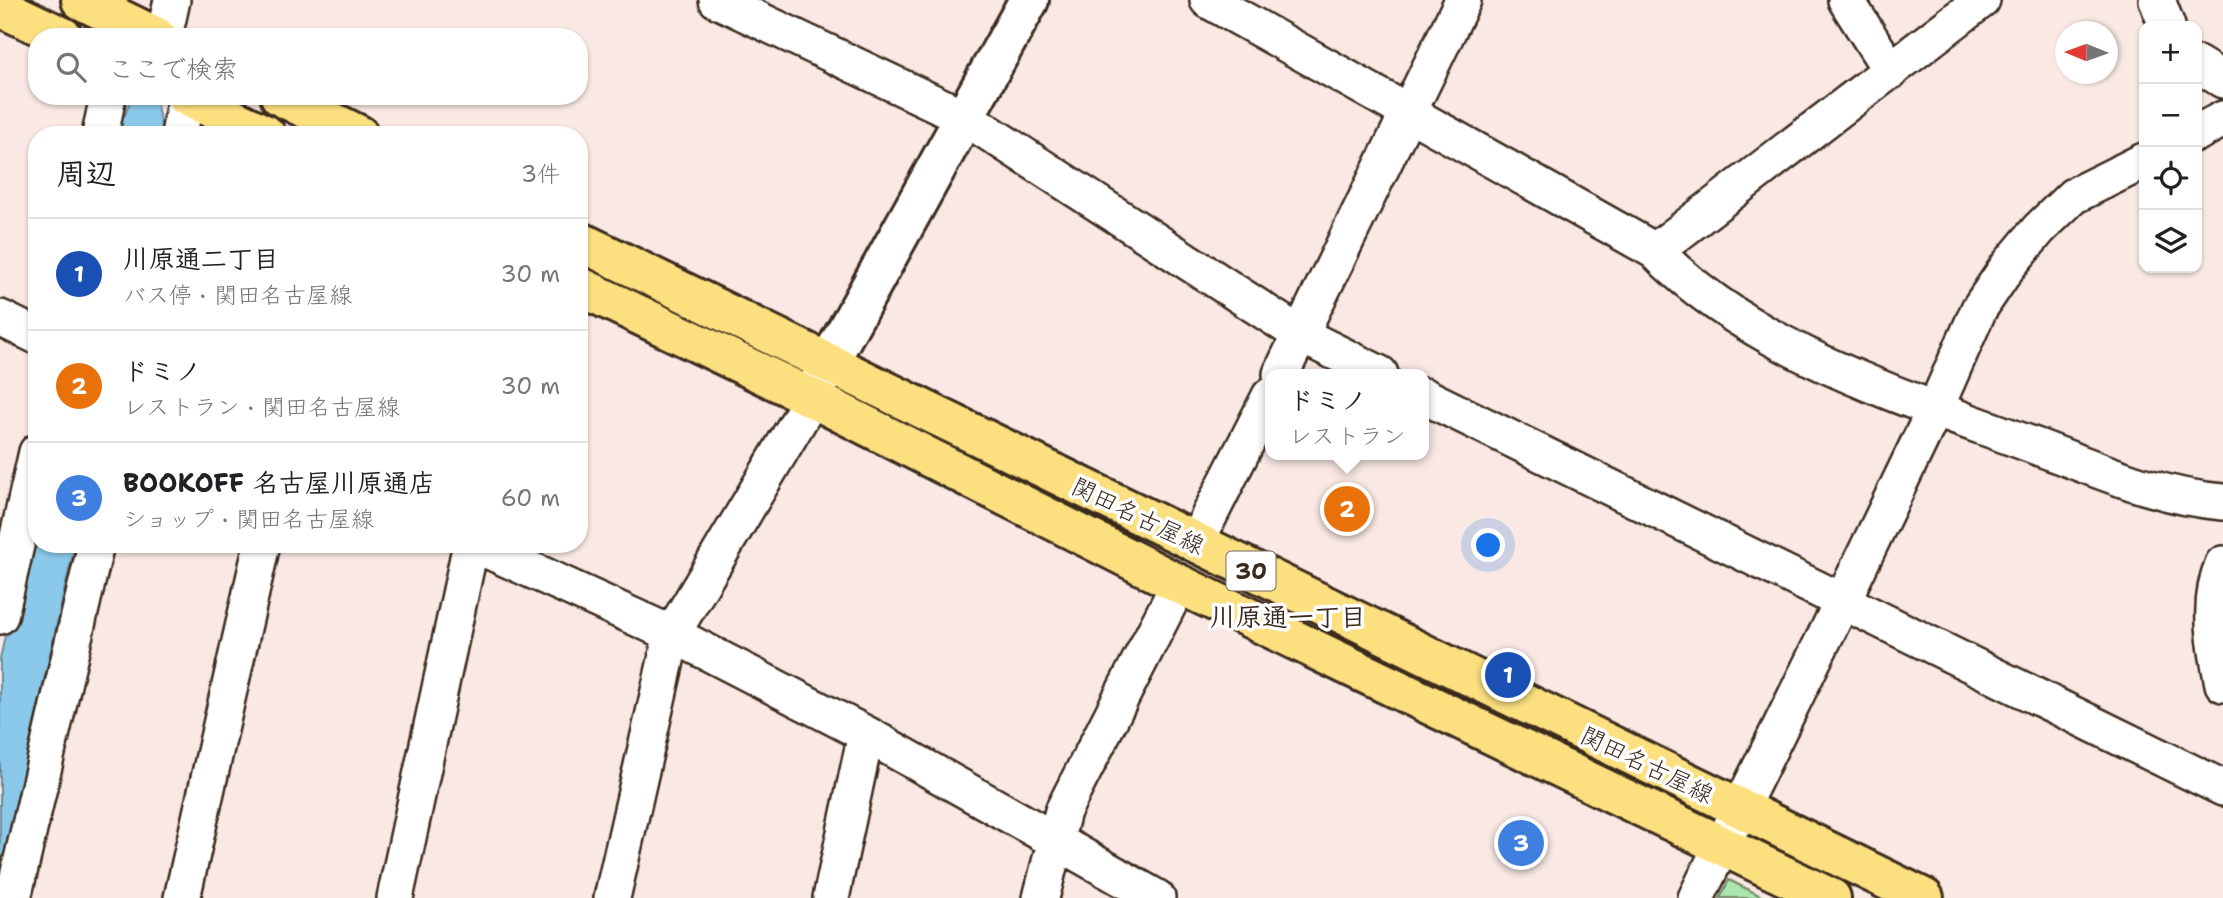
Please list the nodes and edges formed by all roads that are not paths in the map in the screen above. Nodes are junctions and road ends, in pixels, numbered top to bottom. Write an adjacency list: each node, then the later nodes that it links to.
1 (81, 0): 13 (main road)
2 (172, 0): 14 (street)
3 (717, 0): 23 (street)
4 (1029, 0): 23 (street)
5 (1208, 0): 22 (street)
6 (1463, 0): 22 (street)
7 (1846, 0): 16 (street)
8 (1982, 0): 16 (street)
9 (2157, 0): 11 (street)
10 (0, 7): 12 (main road)
11 (2165, 21)
12 (44, 28)
13 (139, 28)
14 (166, 28)
15 (2202, 67): 17 (street)
16 (1891, 71): 32 (street)
17 (2223, 80)
18 (106, 105): 25 (street)
19 (184, 105): 26 (street)
20 (204, 105): 27 (main road)
21 (298, 105): 28 (main road)
22 (1408, 112): 32 (street); 36 (street)
23 (965, 118): 36 (street); 37 (street)
24 (2223, 119): 29 (street)
25 (102, 126)
26 (181, 126)
27 (248, 126)
28 (341, 126)
29 (2202, 130)
30 (2139, 163): 43 (street)
31 (588, 245): 37 (main road, 関田名古屋線 / 30)
32 (1655, 251): 43 (street)
33 (588, 290): 40 (main road, 関田名古屋線 / 30)
34 (0, 318): 35 (street)
35 (28, 332)
36 (1301, 335): 38 (street); 39 (street)
37 (829, 362): 40 (street); 46 (main road, 関田名古屋線 / 30)
38 (1284, 369)
39 (1370, 369)
40 (812, 398): 52 (main road, 関田名古屋線 / 30); 55 (street)
41 (1429, 398): 53 (street)
42 (1265, 406): 46 (street)
43 (1935, 409): 45 (street); 53 (street)
44 (28, 492): 54 (street)
45 (2223, 502)
46 (1195, 544): 59 (main road, 関田名古屋線 / 30)
47 (94, 553): 62 (street)
48 (260, 553): 63 (street)
49 (471, 553): 64 (street)
50 (493, 553): 55 (street)
51 (2223, 564): 56 (street)
52 (1180, 584): 60 (street); 61 (main road, 関田名古屋線 / 30)
53 (1842, 602): 58 (street); 59 (street)
54 (0, 616)
55 (672, 634): 57 (street); 65 (street)
56 (2223, 684)
57 (866, 734): 60 (street); 66 (street)
58 (2223, 788)
59 (1737, 809): 61 (street); 71 (main road, 関田名古屋線 / 30)
60 (1055, 838): 67 (street); 68 (street)
61 (1722, 844): 69 (street); 70 (main road, 関田名古屋線 / 30)
62 (13, 898)
63 (182, 898)
64 (396, 898)
65 (612, 898)
66 (831, 898)
67 (1041, 898)
68 (1157, 898)
69 (1696, 898)
70 (1831, 898)
71 (1924, 898)

